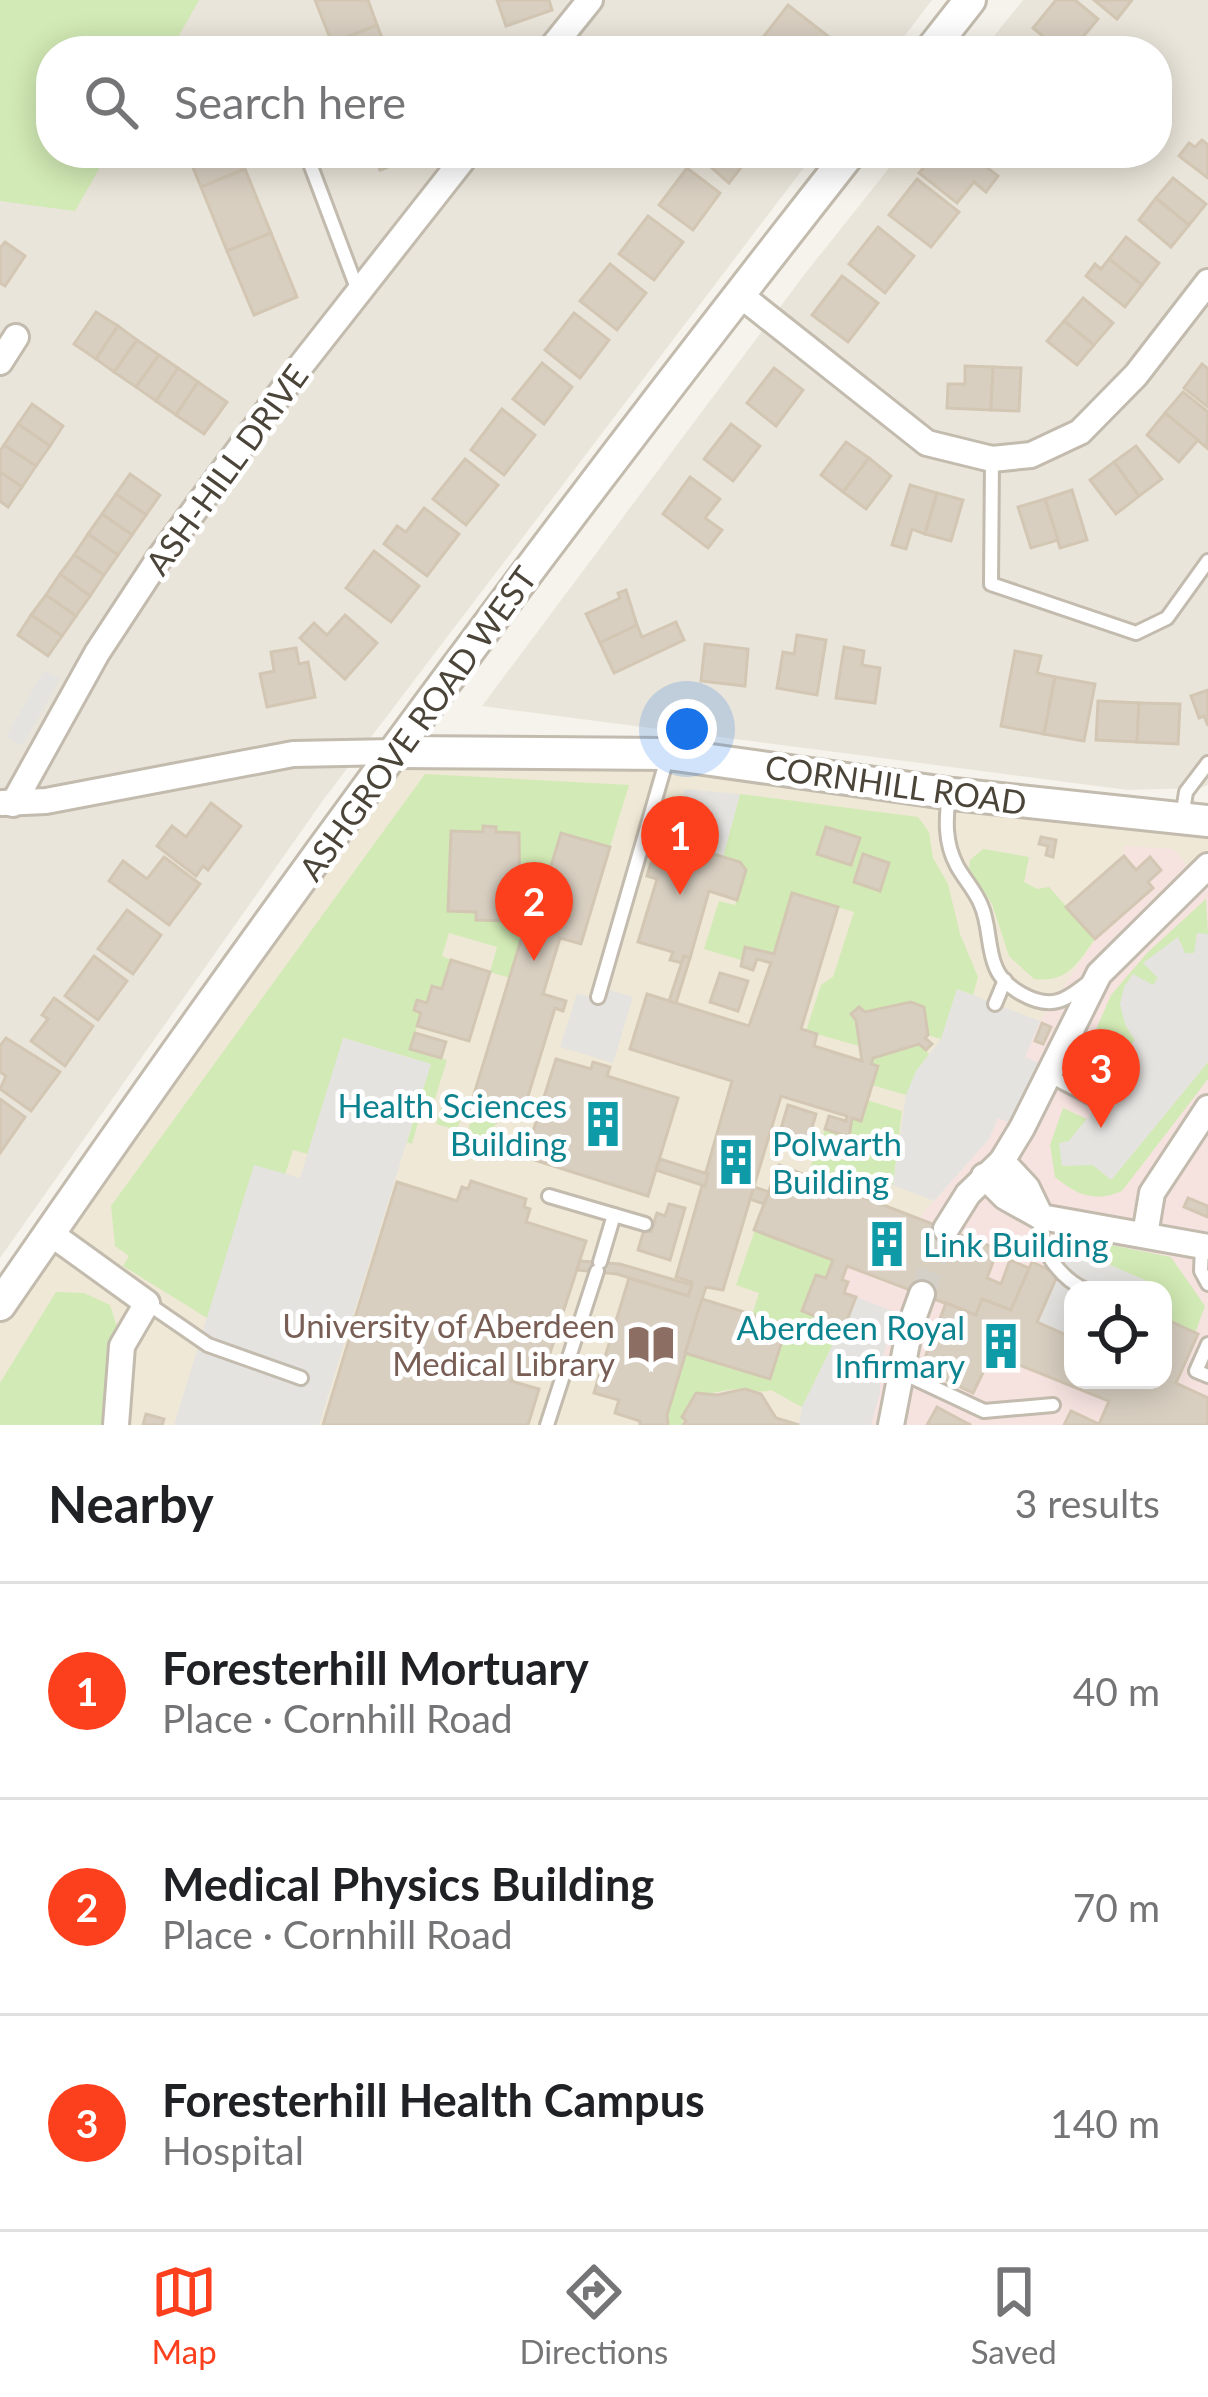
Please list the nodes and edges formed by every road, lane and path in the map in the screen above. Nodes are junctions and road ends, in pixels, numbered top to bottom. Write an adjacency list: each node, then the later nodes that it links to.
1 (590, 0): 3 (street)
2 (970, 0): 4 (street)
3 (561, 36)
4 (942, 36)
5 (312, 168): 9 (lane)
6 (456, 168): 9 (street, ASH-HILL DRIVE)
7 (838, 168): 10 (street, ASHGROVE ROAD WEST)
8 (1208, 282): 11 (street)
9 (358, 292): 17 (street, ASH-HILL DRIVE)
10 (739, 294): 11 (street); 13 (street, ASHGROVE ROAD WEST)
11 (992, 459): 12 (lane)
12 (1208, 561)
13 (394, 752): 14 (street, CORNHILL ROAD); 17 (street); 35 (street, ASHGROVE ROAD WEST)
14 (668, 754): 16 (street, CORNHILL ROAD); 18 (lane)
15 (1208, 763): 19 (lane, CORNHILL ROAD)
16 (949, 792): 19 (street, CORNHILL ROAD); 23 (lane)
17 (6, 803)
18 (650, 819): 20 (lane); 24 (lane)
19 (1195, 820)
20 (673, 826)
21 (1208, 866): 22 (street)
22 (1099, 974): 23 (lane); 26 (street)
23 (1005, 980): 25 (lane)
24 (598, 997)
25 (995, 1004)
26 (1047, 1075): 27 (lane); 29 (street)
27 (1100, 1102)
28 (1208, 1108): 36 (street)
29 (993, 1168): 32 (street); 34 (street)
30 (549, 1196): 31 (lane)
31 (614, 1215): 33 (lane); 49 (lane)
32 (1041, 1217): 36 (street); 38 (lane)
33 (645, 1224)
34 (946, 1229)
35 (50, 1232): 41 (street); 42 (street, ASHGROVE ROAD WEST)
36 (1145, 1235): 37 (street)
37 (1205, 1247): 39 (lane)
38 (1070, 1281)
39 (1208, 1284)
40 (922, 1294): 44 (street)
41 (147, 1303): 46 (lane); 48 (street)
42 (0, 1305)
43 (1208, 1344): 45 (lane)
44 (902, 1372): 47 (lane); 50 (street)
45 (1208, 1376)
46 (301, 1378)
47 (1053, 1405)
48 (116, 1425)
49 (547, 1425)
50 (891, 1425)

